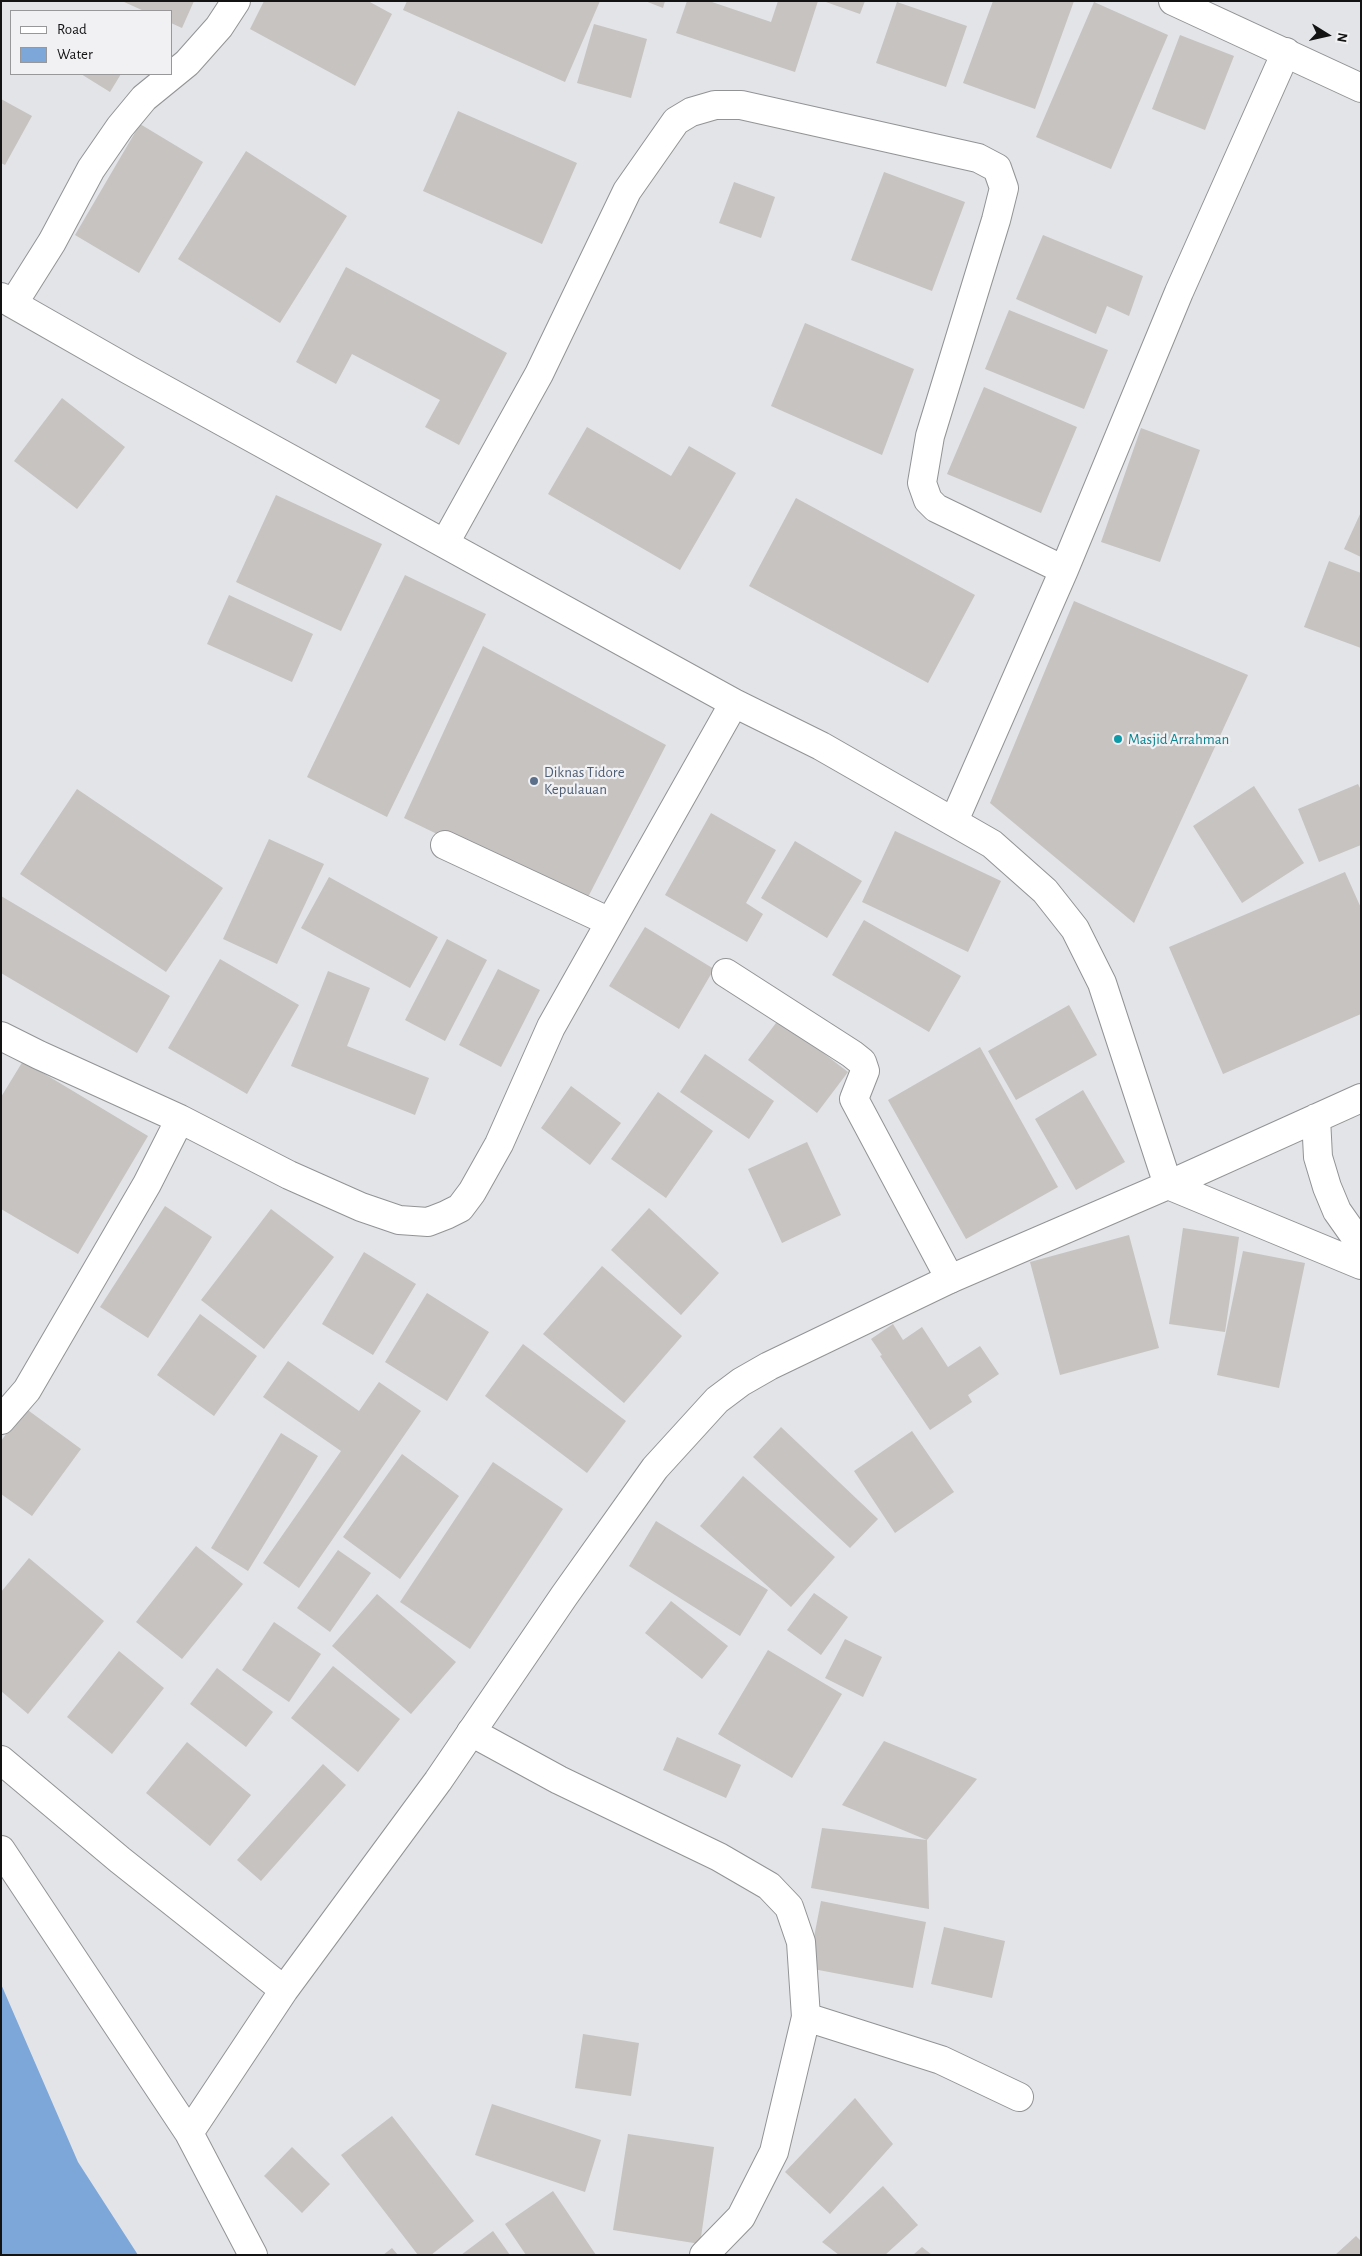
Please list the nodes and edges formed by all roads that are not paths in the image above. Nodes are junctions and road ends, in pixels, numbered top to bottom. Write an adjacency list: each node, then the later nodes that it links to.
1 (236, 1): 5 (main road)
2 (1173, 1): 3 (main road)
3 (1286, 52): 4 (main road); 7 (main road)
4 (1361, 88)
5 (7, 300): 6 (main road)
6 (445, 543): 7 (main road); 8 (main road)
7 (1064, 570): 9 (main road)
8 (734, 703): 9 (main road); 11 (main road)
9 (954, 821): 17 (main road)
10 (445, 845): 11 (main road)
11 (610, 922): 16 (main road)
12 (726, 973): 20 (main road)
13 (1, 1036): 16 (main road)
14 (1361, 1098): 15 (main road)
15 (1316, 1118): 17 (main road); 18 (main road)
16 (180, 1119): 21 (main road)
17 (1168, 1185): 19 (main road); 20 (main road)
18 (1361, 1245)
19 (1361, 1265)
20 (950, 1279): 22 (main road)
21 (1, 1420)
22 (471, 1732): 25 (main road); 26 (main road)
23 (1, 1760): 25 (main road)
24 (1, 1850): 28 (main road)
25 (284, 1990): 28 (main road)
26 (806, 2017): 27 (main road); 30 (main road)
27 (1019, 2097)
28 (189, 2133): 29 (main road)
29 (253, 2255)
30 (704, 2255)

